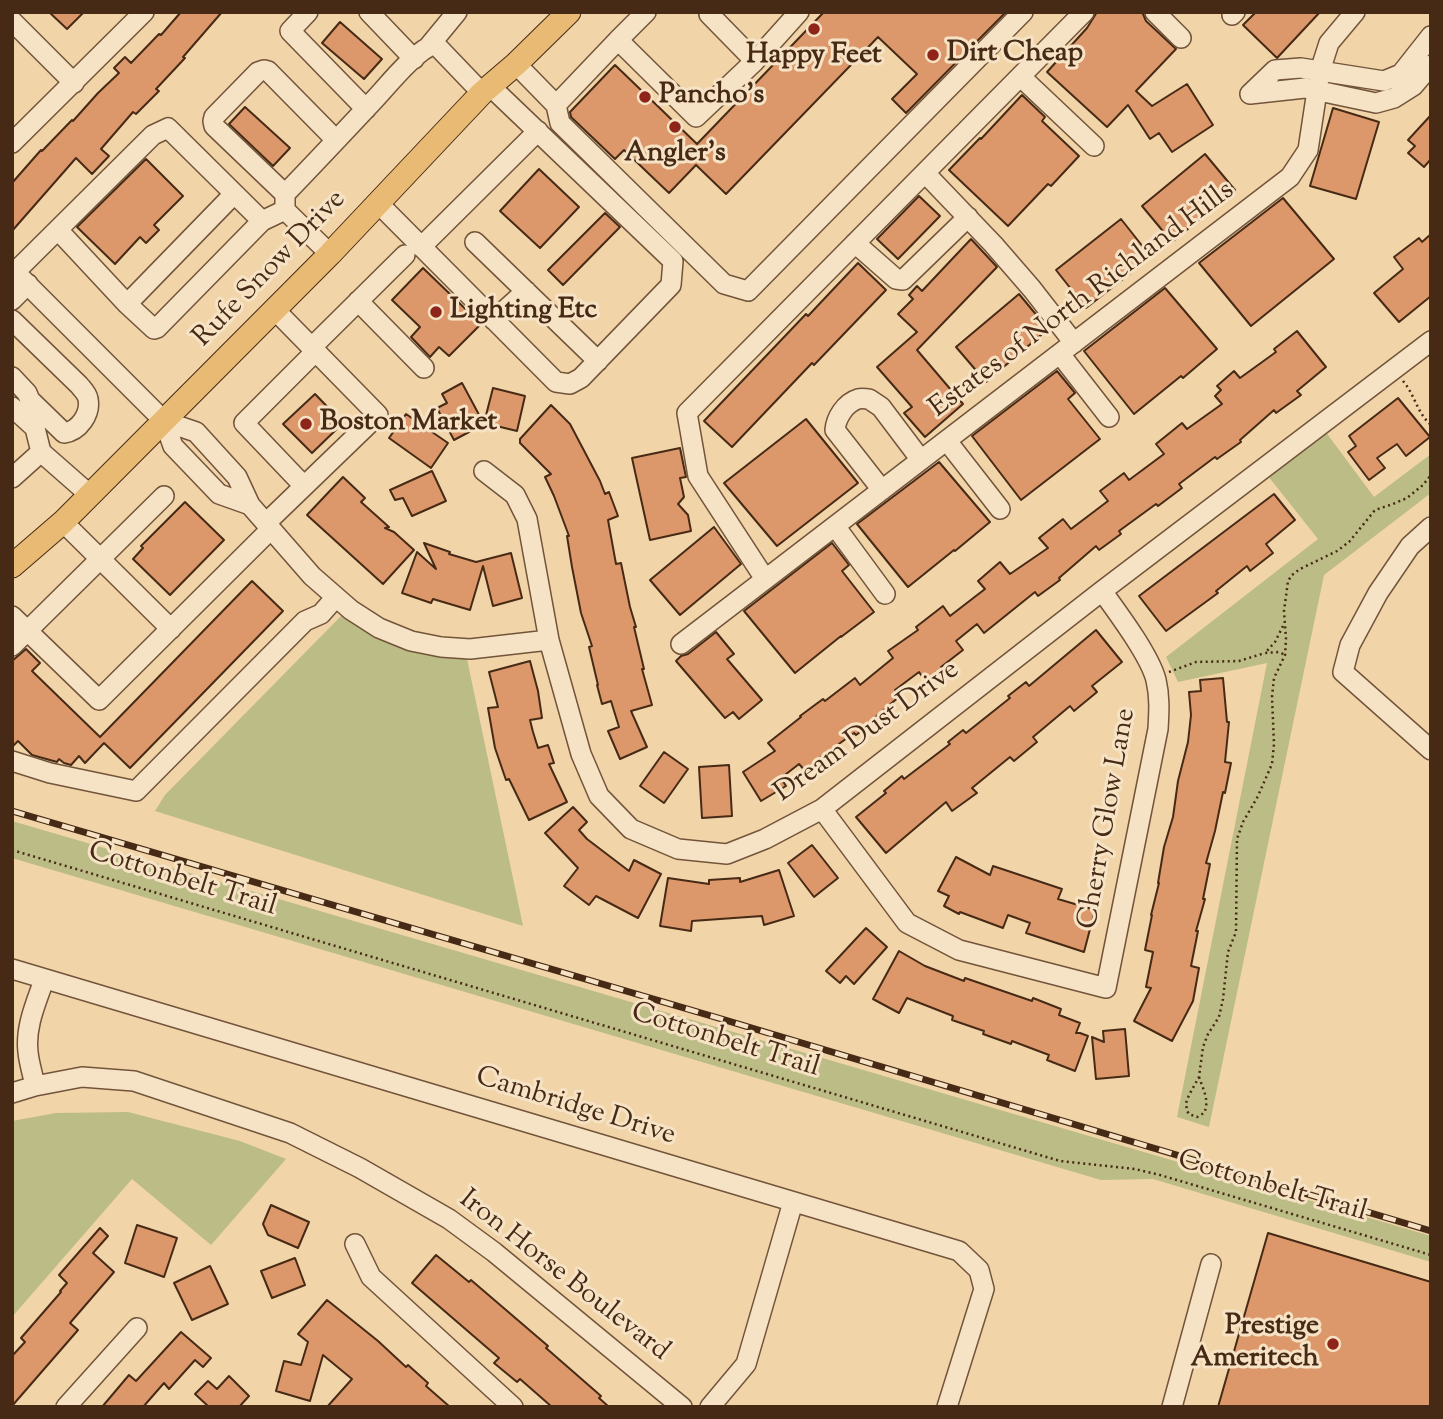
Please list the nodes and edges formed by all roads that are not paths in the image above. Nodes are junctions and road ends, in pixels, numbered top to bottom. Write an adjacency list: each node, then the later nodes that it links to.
1 (145, 12): 25 (street)
2 (308, 12): 29 (street)
3 (369, 12): 19 (street)
4 (457, 12): 19 (street)
5 (646, 12): 18 (street)
6 (769, 12): 15 (street)
7 (799, 12): 15 (street)
8 (1023, 12): 28 (street)
9 (1084, 12): 24 (street)
10 (1155, 12): 17 (street)
11 (1354, 12): 23 (street, Estates of North Richland Hills)
12 (567, 13): 21 (main road, Rufe Snow Drive)
13 (709, 15): 20 (street)
14 (12, 22): 25 (street)
15 (784, 27): 20 (street)
16 (1431, 36): 22 (street)
17 (1181, 38)
18 (618, 40): 20 (street); 28 (street)
19 (421, 53): 26 (street); 29 (street)
20 (755, 61)
21 (516, 64): 26 (main road, Rufe Snow Drive); 28 (street)
22 (1426, 65): 23 (street); 27 (street)
23 (1320, 71): 27 (street, Estates of North Richland Hills); 27 (street)
24 (1021, 76): 33 (street); 34 (street)
25 (74, 83): 32 (street)
26 (486, 89): 30 (street); 37 (main road, Rufe Snow Drive)
27 (1317, 91): 55 (street, Estates of North Richland Hills)
28 (556, 105)
29 (366, 109): 31 (street)
30 (538, 131): 43 (street); 56 (street)
31 (336, 140): 36 (street); 36 (street)
32 (12, 143)
33 (1094, 146)
34 (925, 173): 38 (street); 42 (street)
35 (234, 194): 39 (street); 40 (street); 49 (street)
36 (285, 202): 39 (street); 44 (street)
37 (378, 203): 43 (street); 44 (main road, Rufe Snow Drive)
38 (968, 217): 42 (street); 55 (street)
39 (262, 221): 49 (street)
40 (58, 230): 45 (street); 49 (street)
41 (475, 242): 46 (street)
42 (855, 243): 78 (street)
43 (413, 251): 48 (street); 52 (street)
44 (330, 254): 50 (main road, Rufe Snow Drive)
45 (18, 275): 47 (street); 61 (street)
46 (526, 291): 52 (street); 56 (street)
47 (12, 300)
48 (358, 301): 54 (street); 57 (street)
49 (127, 304)
50 (275, 310): 54 (street); 61 (main road, Rufe Snow Drive)
51 (12, 320): 58 (street)
52 (495, 320): 56 (street)
53 (1431, 341): 79 (street, Dream Dust Drive)
54 (314, 349): 67 (street); 67 (street)
55 (1067, 349): 60 (street); 62 (street, Estates of North Richland Hills)
56 (598, 361)
57 (424, 369)
58 (12, 377)
59 (12, 407): 63 (street)
60 (1109, 417)
61 (164, 421): 69 (main road, Rufe Snow Drive); 73 (street)
62 (947, 441): 64 (street, Estates of North Richland Hills); 71 (street)
63 (41, 452): 66 (street); 69 (street)
64 (921, 460): 68 (street, Estates of North Richland Hills); 68 (street)
65 (484, 471): 85 (street, Dream Dust Drive)
66 (12, 478)
67 (304, 486): 73 (street)
68 (883, 490): 74 (street, Estates of North Richland Hills)
69 (90, 495): 72 (main road, Rufe Snow Drive)
70 (164, 496): 76 (street)
71 (1000, 509)
72 (63, 522): 76 (street); 77 (main road, Rufe Snow Drive)
73 (268, 526): 81 (street); 83 (street)
74 (835, 526): 78 (street, Estates of North Richland Hills); 80 (street)
75 (1429, 531): 88 (street)
76 (100, 560): 83 (street); 84 (street)
77 (12, 566)
78 (765, 579): 86 (street, Estates of North Richland Hills)
79 (1102, 592): 90 (street, Dream Dust Drive); 90 (street, Cherry Glow Lane)
80 (885, 594)
81 (337, 597): 85 (street); 89 (street)
82 (12, 616): 84 (street)
83 (171, 629): 84 (street)
84 (28, 631): 87 (street)
85 (549, 640): 90 (street, Dream Dust Drive)
86 (681, 644)
87 (12, 646)
88 (1431, 750)
89 (12, 761)
90 (821, 809)
91 (12, 970): 92 (street, Cambridge Drive)
92 (44, 980): 93 (street); 95 (street, Cambridge Drive)
93 (35, 1086): 94 (street, Iron Horse Boulevard); 101 (street, Iron Horse Boulevard)
94 (12, 1093)
95 (793, 1202): 102 (street); 103 (street, Cambridge Drive)
96 (355, 1244): 100 (street)
97 (1211, 1264): 104 (street)
98 (137, 1328): 99 (street)
99 (66, 1407)
100 (513, 1407)
101 (682, 1407)
102 (710, 1407)
103 (947, 1407)
104 (1172, 1407)

